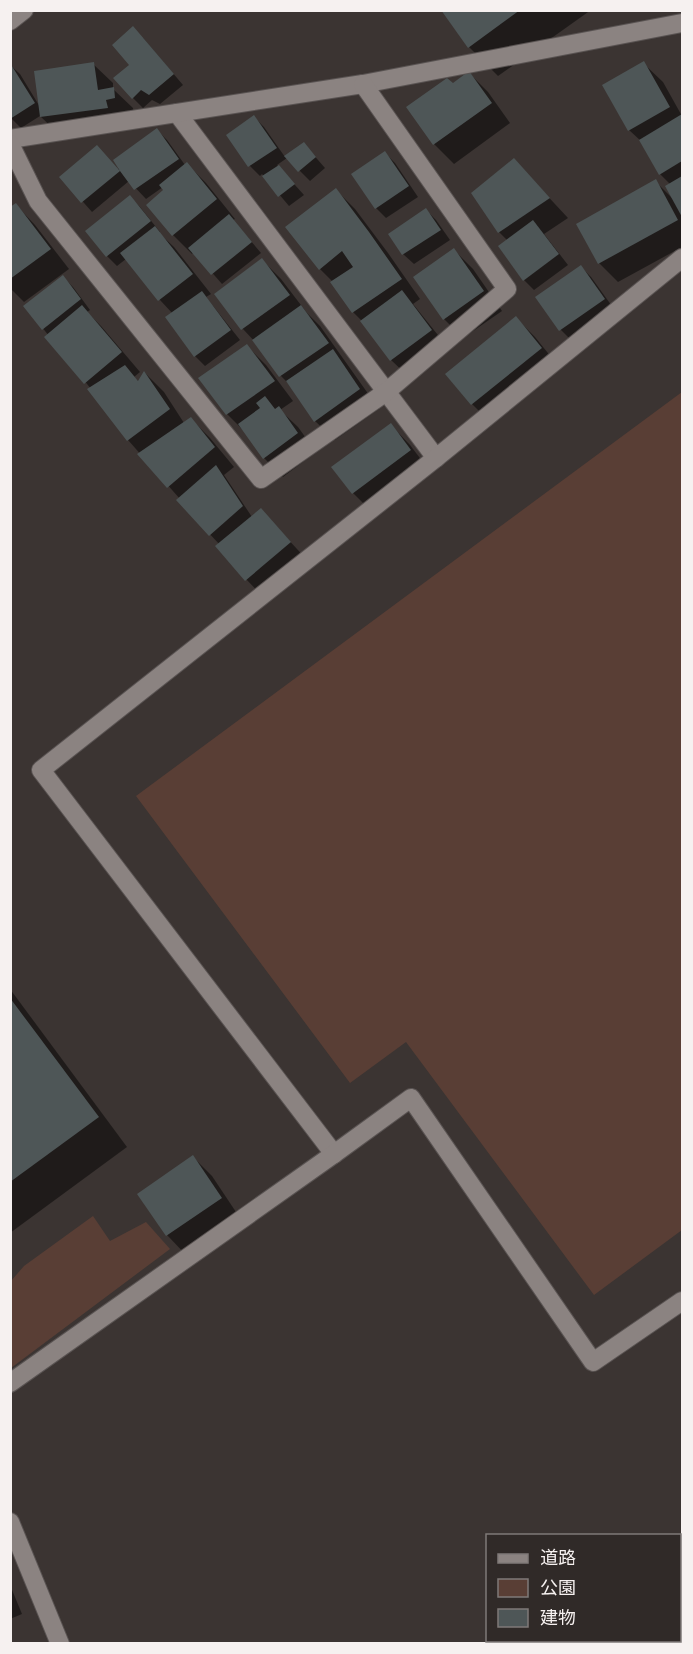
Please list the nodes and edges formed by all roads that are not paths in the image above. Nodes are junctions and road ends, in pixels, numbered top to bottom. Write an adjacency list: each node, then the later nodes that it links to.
1 (24, 10): 2 (street)
2 (10, 21)
3 (682, 23): 4 (street)
4 (363, 84): 5 (street); 9 (street)
5 (177, 113): 6 (street); 9 (street)
6 (10, 139)
7 (10, 144): 9 (street)
8 (682, 258): 10 (street)
9 (386, 392): 10 (street)
10 (436, 458): 11 (street)
11 (334, 1154): 12 (street); 13 (street)
12 (682, 1301)
13 (10, 1383)
14 (10, 1522): 15 (street)
15 (60, 1644)

